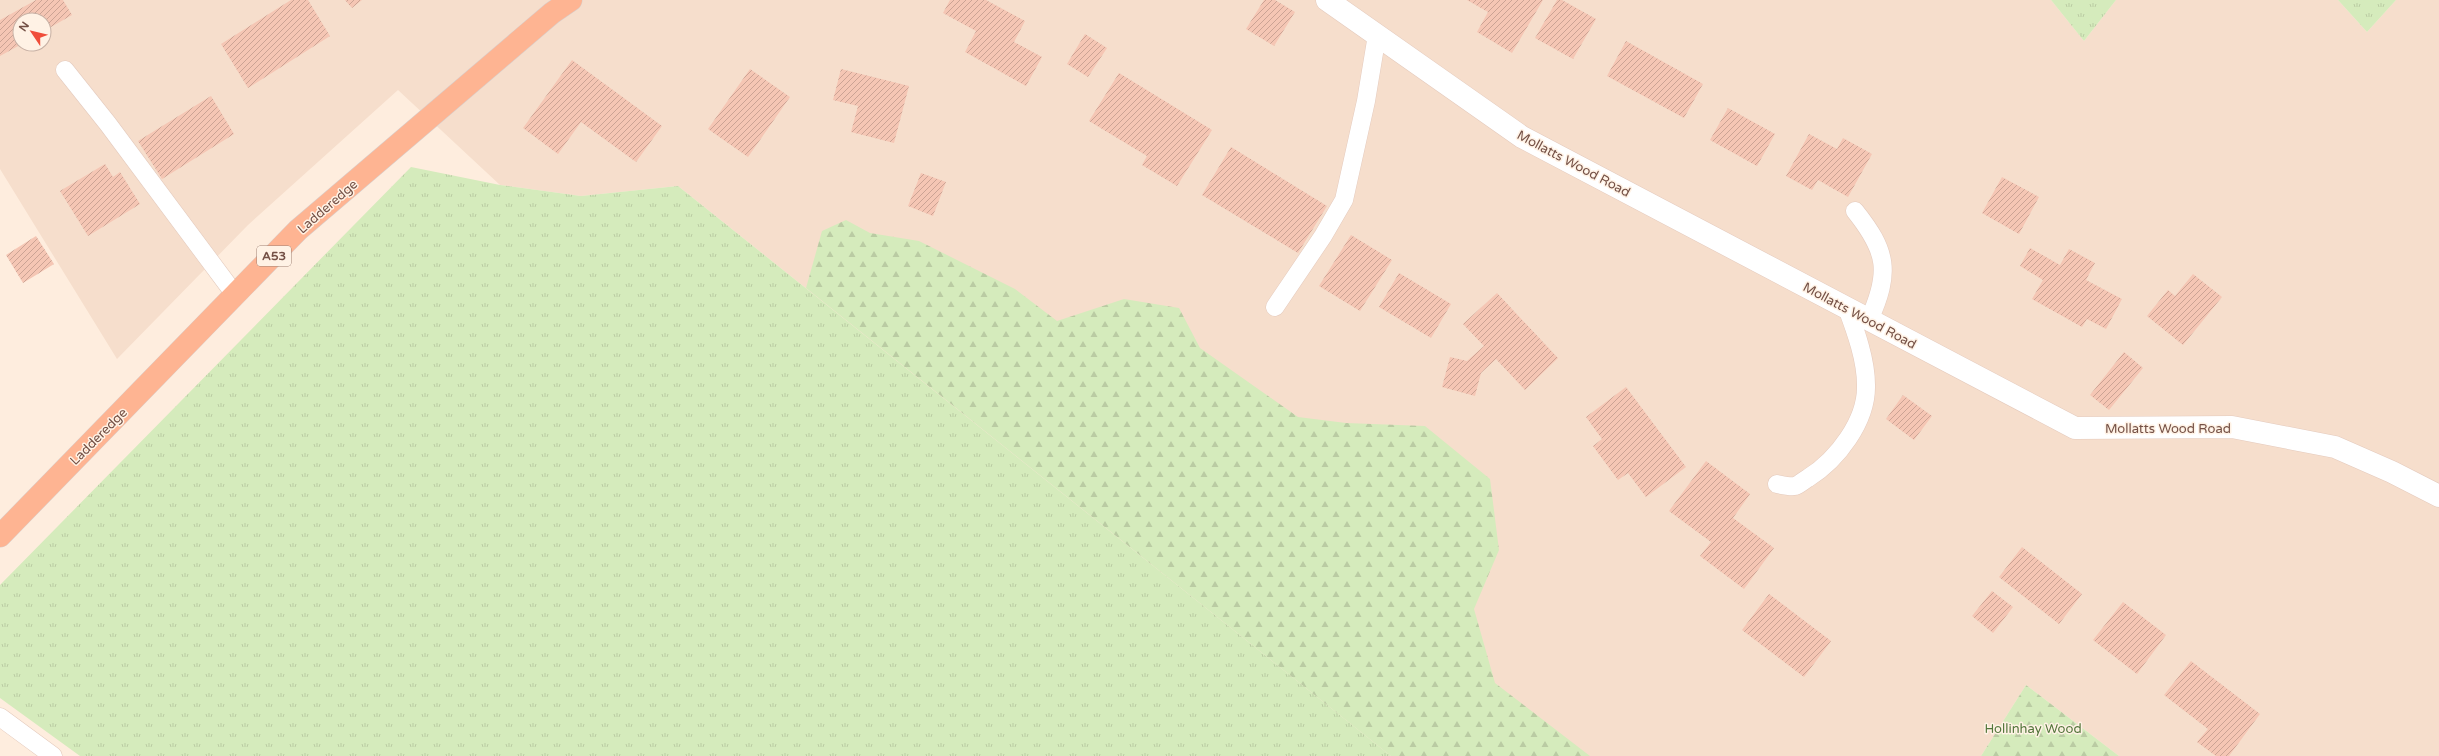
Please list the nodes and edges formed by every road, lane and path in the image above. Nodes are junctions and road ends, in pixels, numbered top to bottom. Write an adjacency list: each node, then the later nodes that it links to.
1 (571, 0): 6 (highway, Ladderedge / A53)
2 (1327, 0): 3 (street, Mollatts Wood Road)
3 (1377, 35): 7 (lane); 8 (street, Mollatts Wood Road)
4 (65, 70): 6 (lane)
5 (1855, 211): 9 (lane)
6 (236, 296): 12 (highway, Ladderedge / A53)
7 (1275, 307)
8 (1847, 308): 9 (street, Mollatts Wood Road); 10 (lane)
9 (1870, 320): 11 (street, Mollatts Wood Road)
10 (1777, 484)
11 (2439, 496)
12 (0, 536)
13 (0, 716): 14 (lane)
14 (53, 756)

